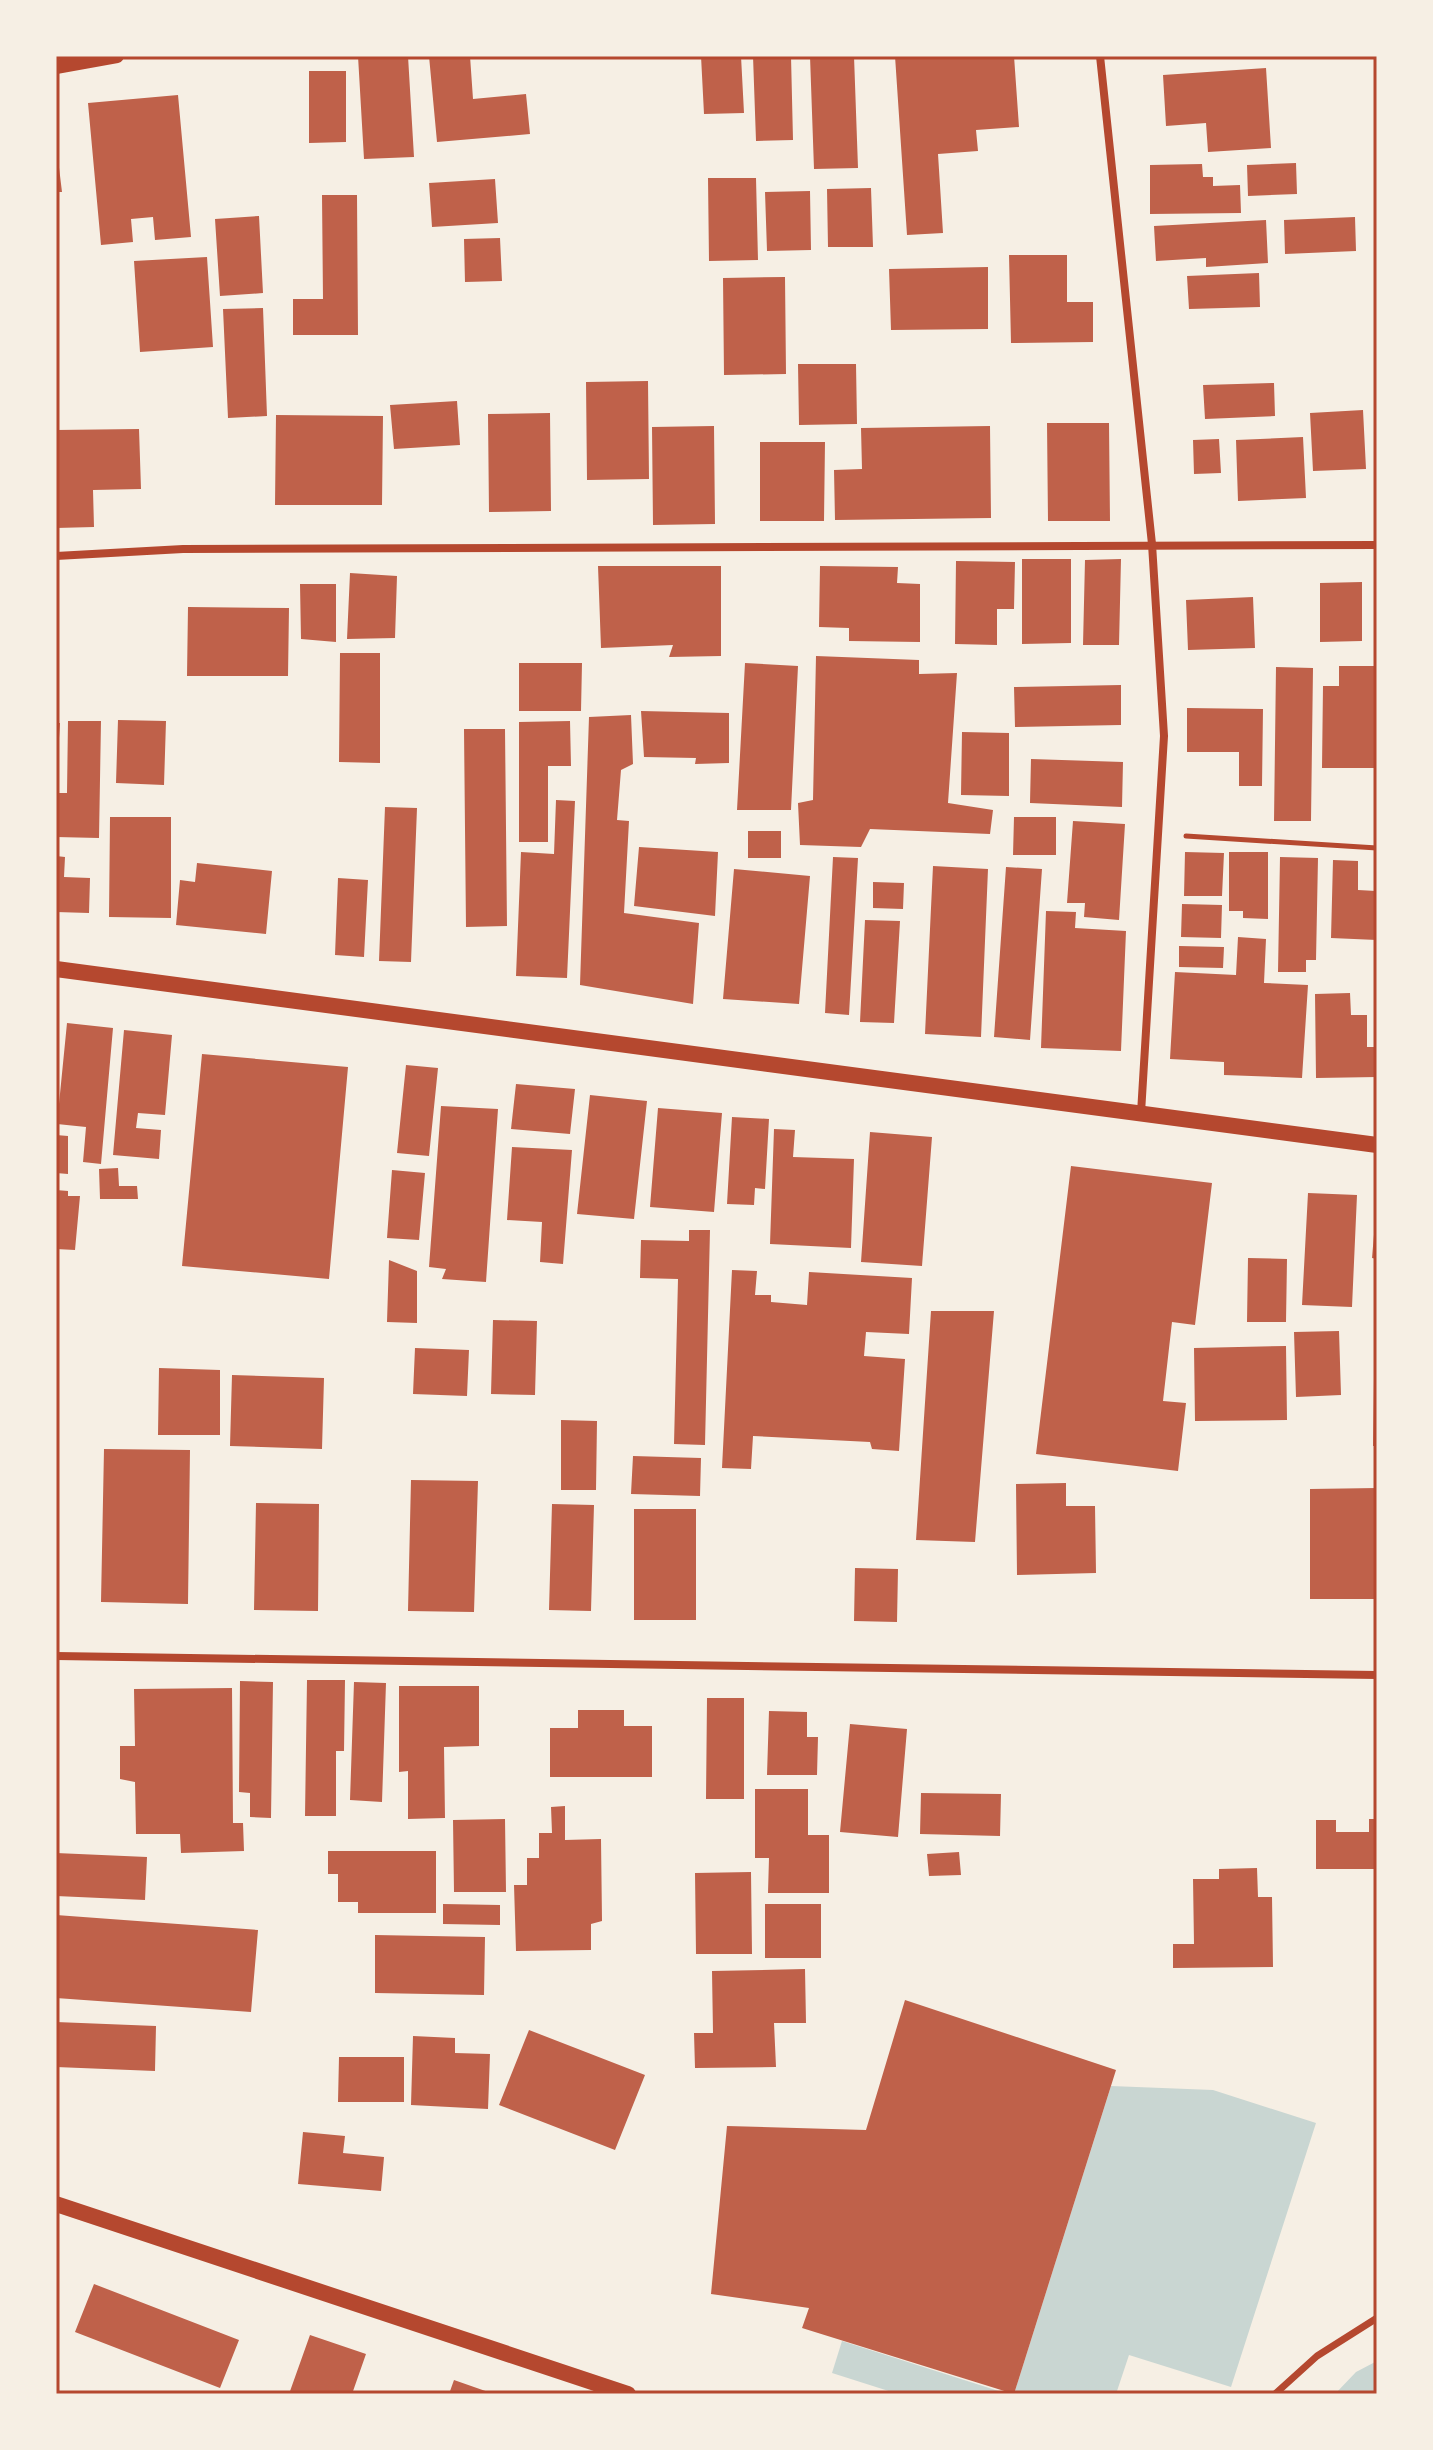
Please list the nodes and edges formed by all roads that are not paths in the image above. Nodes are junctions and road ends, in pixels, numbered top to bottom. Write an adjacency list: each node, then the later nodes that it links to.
1 (117, 56): 3 (street)
2 (1100, 56): 5 (street)
3 (84, 60): 4 (street)
4 (56, 67)
5 (1152, 544): 6 (street); 7 (street); 9 (street)
6 (1377, 545)
7 (56, 556)
8 (56, 969): 9 (main road)
9 (1141, 1113): 10 (main road)
10 (1377, 1145)
11 (56, 1656): 12 (street)
12 (1377, 1675)
13 (56, 2204): 15 (main road)
14 (1377, 2318): 16 (street)
15 (628, 2394)
16 (1275, 2394)

